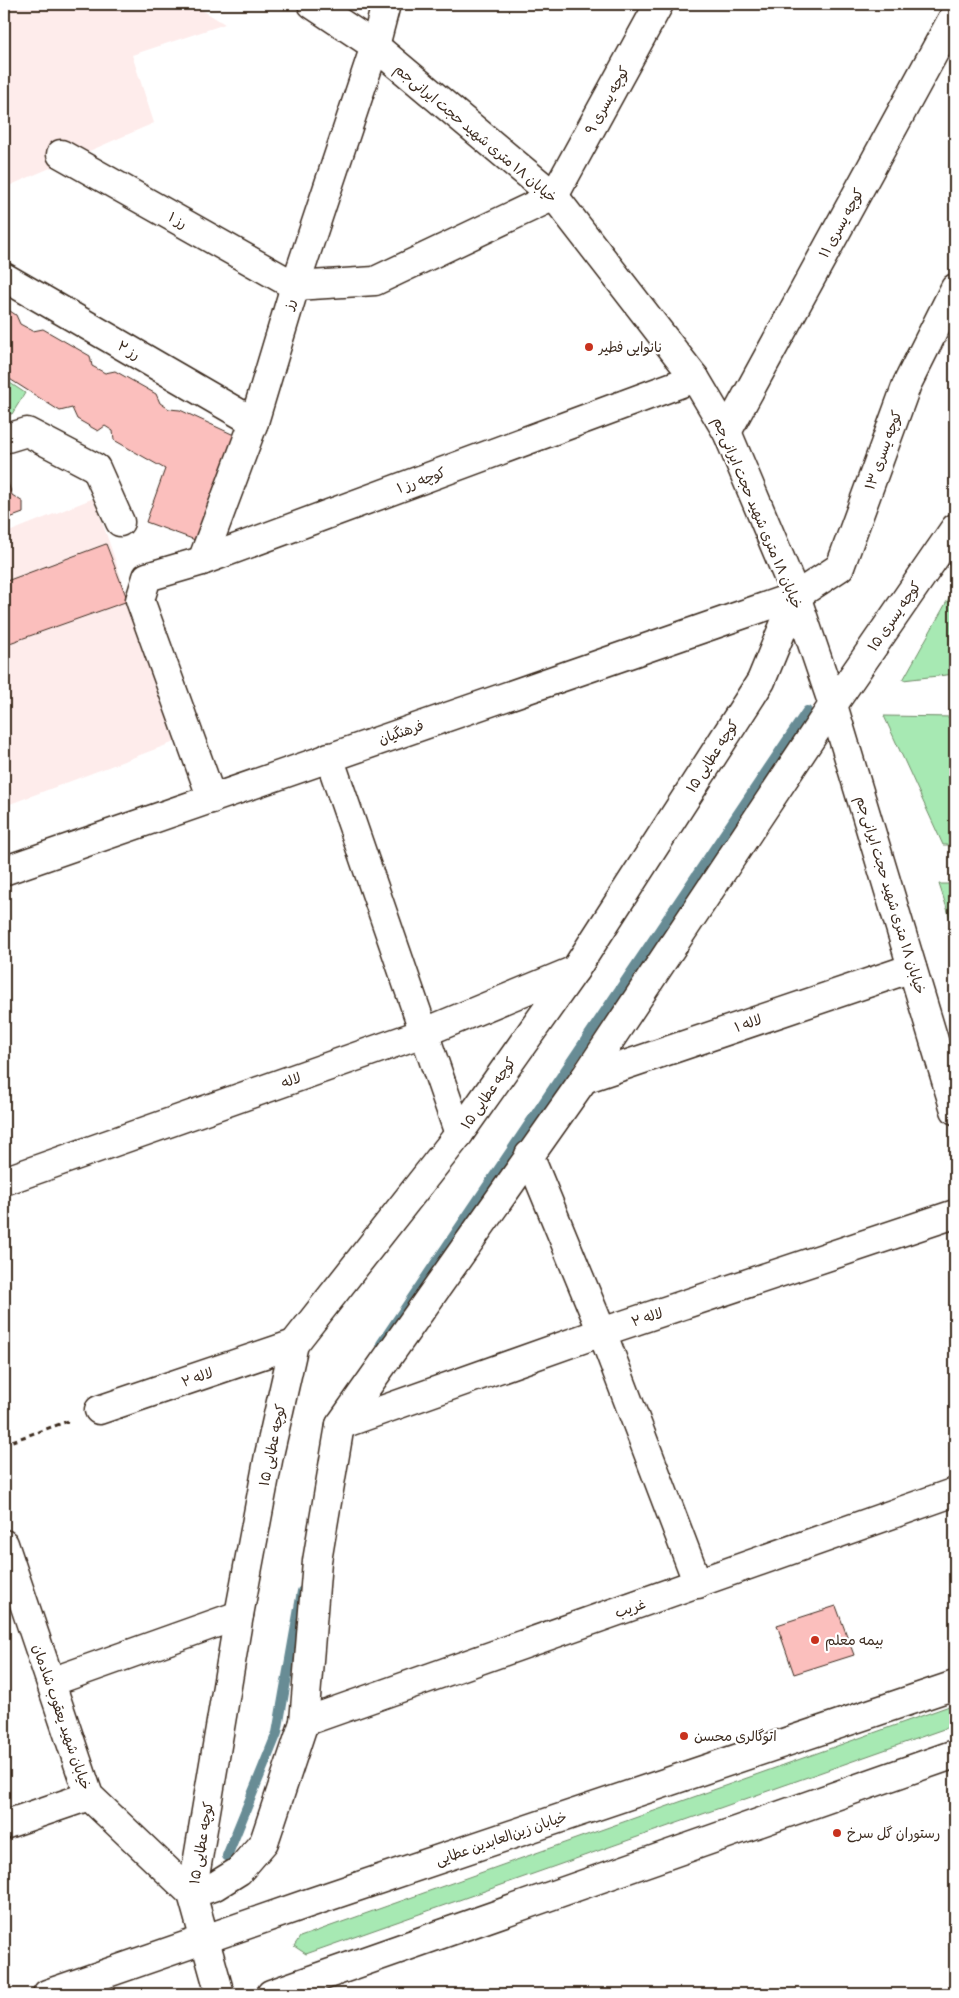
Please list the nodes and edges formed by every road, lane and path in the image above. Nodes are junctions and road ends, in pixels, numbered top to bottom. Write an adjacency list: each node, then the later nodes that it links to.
1 (312, 4): 5 (street, خیابان ۱۸ متری شهید حجت ایرانی‌جم)
2 (386, 4): 5 (street, رز)
3 (659, 4): 7 (street, کوچه یسری ۹)
4 (955, 14): 13 (street, کوچه یسری ۱۱)
5 (375, 46): 7 (street, خیابان ۱۸ متری شهید حجت ایرانی‌جم); 9 (street, رز)
6 (61, 154): 9 (street, رز ۱)
7 (554, 196): 9 (street); 11 (street, خیابان ۱۸ متری شهید حجت ایرانی‌جم)
8 (4, 277): 12 (street, رز ۲)
9 (295, 286): 12 (street, رز)
10 (955, 288): 18 (street, کوچه یسری ۱۳)
11 (694, 378): 13 (street, خیابان ۱۸ متری شهید حجت ایرانی‌جم); 17 (street, کوچه رز ۱)
12 (254, 422): 17 (street, رز)
13 (727, 432): 18 (street, خیابان ۱۸ متری شهید حجت ایرانی‌جم)
14 (4, 439): 15 (street)
15 (120, 522)
16 (955, 528): 19 (street, کوچه یسری ۱۵)
17 (202, 561): 21 (street, کوچه رز ۱)
18 (796, 596): 19 (street, خیابان ۱۸ متری شهید حجت ایرانی‌جم); 20 (street, فرهنگیان); 24 (street, کوچه عطایی ۱۵)
19 (833, 705): 23 (street, خیابان ۱۸ متری شهید حجت ایرانی‌جم); 26 (street, کوچه عطایی ۱۵)
20 (329, 757): 21 (street, فرهنگیان); 25 (street)
21 (212, 799): 22 (street, فرهنگیان)
22 (4, 873)
23 (912, 968): 26 (street, لاله ۱); 27 (street, خیابان ۱۸ متری شهید حجت ایرانی‌جم)
24 (575, 970): 25 (street, لاله); 28 (street, کوچه عطایی ۱۵)
25 (423, 1033): 28 (street); 30 (street, لاله)
26 (584, 1079): 29 (street, کوچه عطایی ۱۵)
27 (955, 1110)
28 (459, 1134): 33 (street, کوچه عطایی ۱۵)
29 (529, 1155): 32 (street); 35 (street, کوچه عطایی ۱۵)
30 (4, 1181)
31 (955, 1214): 32 (street, لاله ۲)
32 (602, 1332): 35 (street, لاله ۲); 39 (street)
33 (294, 1344): 34 (street, لاله ۲); 40 (street, کوچه عطایی ۱۵)
34 (99, 1410): 36 (path)
35 (340, 1425): 43 (street, کوچه عطایی ۱۵)
36 (4, 1444)
37 (955, 1492): 39 (street, غریب)
38 (5, 1552): 41 (street, خیابان شهید یعقوب شادمان)
39 (698, 1584): 43 (street, غریب)
40 (239, 1615): 41 (street); 47 (street, کوچه عطایی ۱۵)
41 (51, 1682): 45 (street, خیابان شهید یعقوب شادمان)
42 (955, 1685): 48 (street, خیابان زین‌العابدین عطایی)
43 (304, 1722): 47 (street, کوچه عطایی ۱۵)
44 (955, 1754): 51 (street)
45 (89, 1796): 46 (street); 47 (street, خیابان شهید یعقوب شادمان)
46 (4, 1825)
47 (192, 1894): 48 (street)
48 (204, 1939): 49 (street, خیابان زین‌العابدین عطایی); 50 (street)
49 (47, 1994)
50 (220, 1994)
51 (271, 1994)

